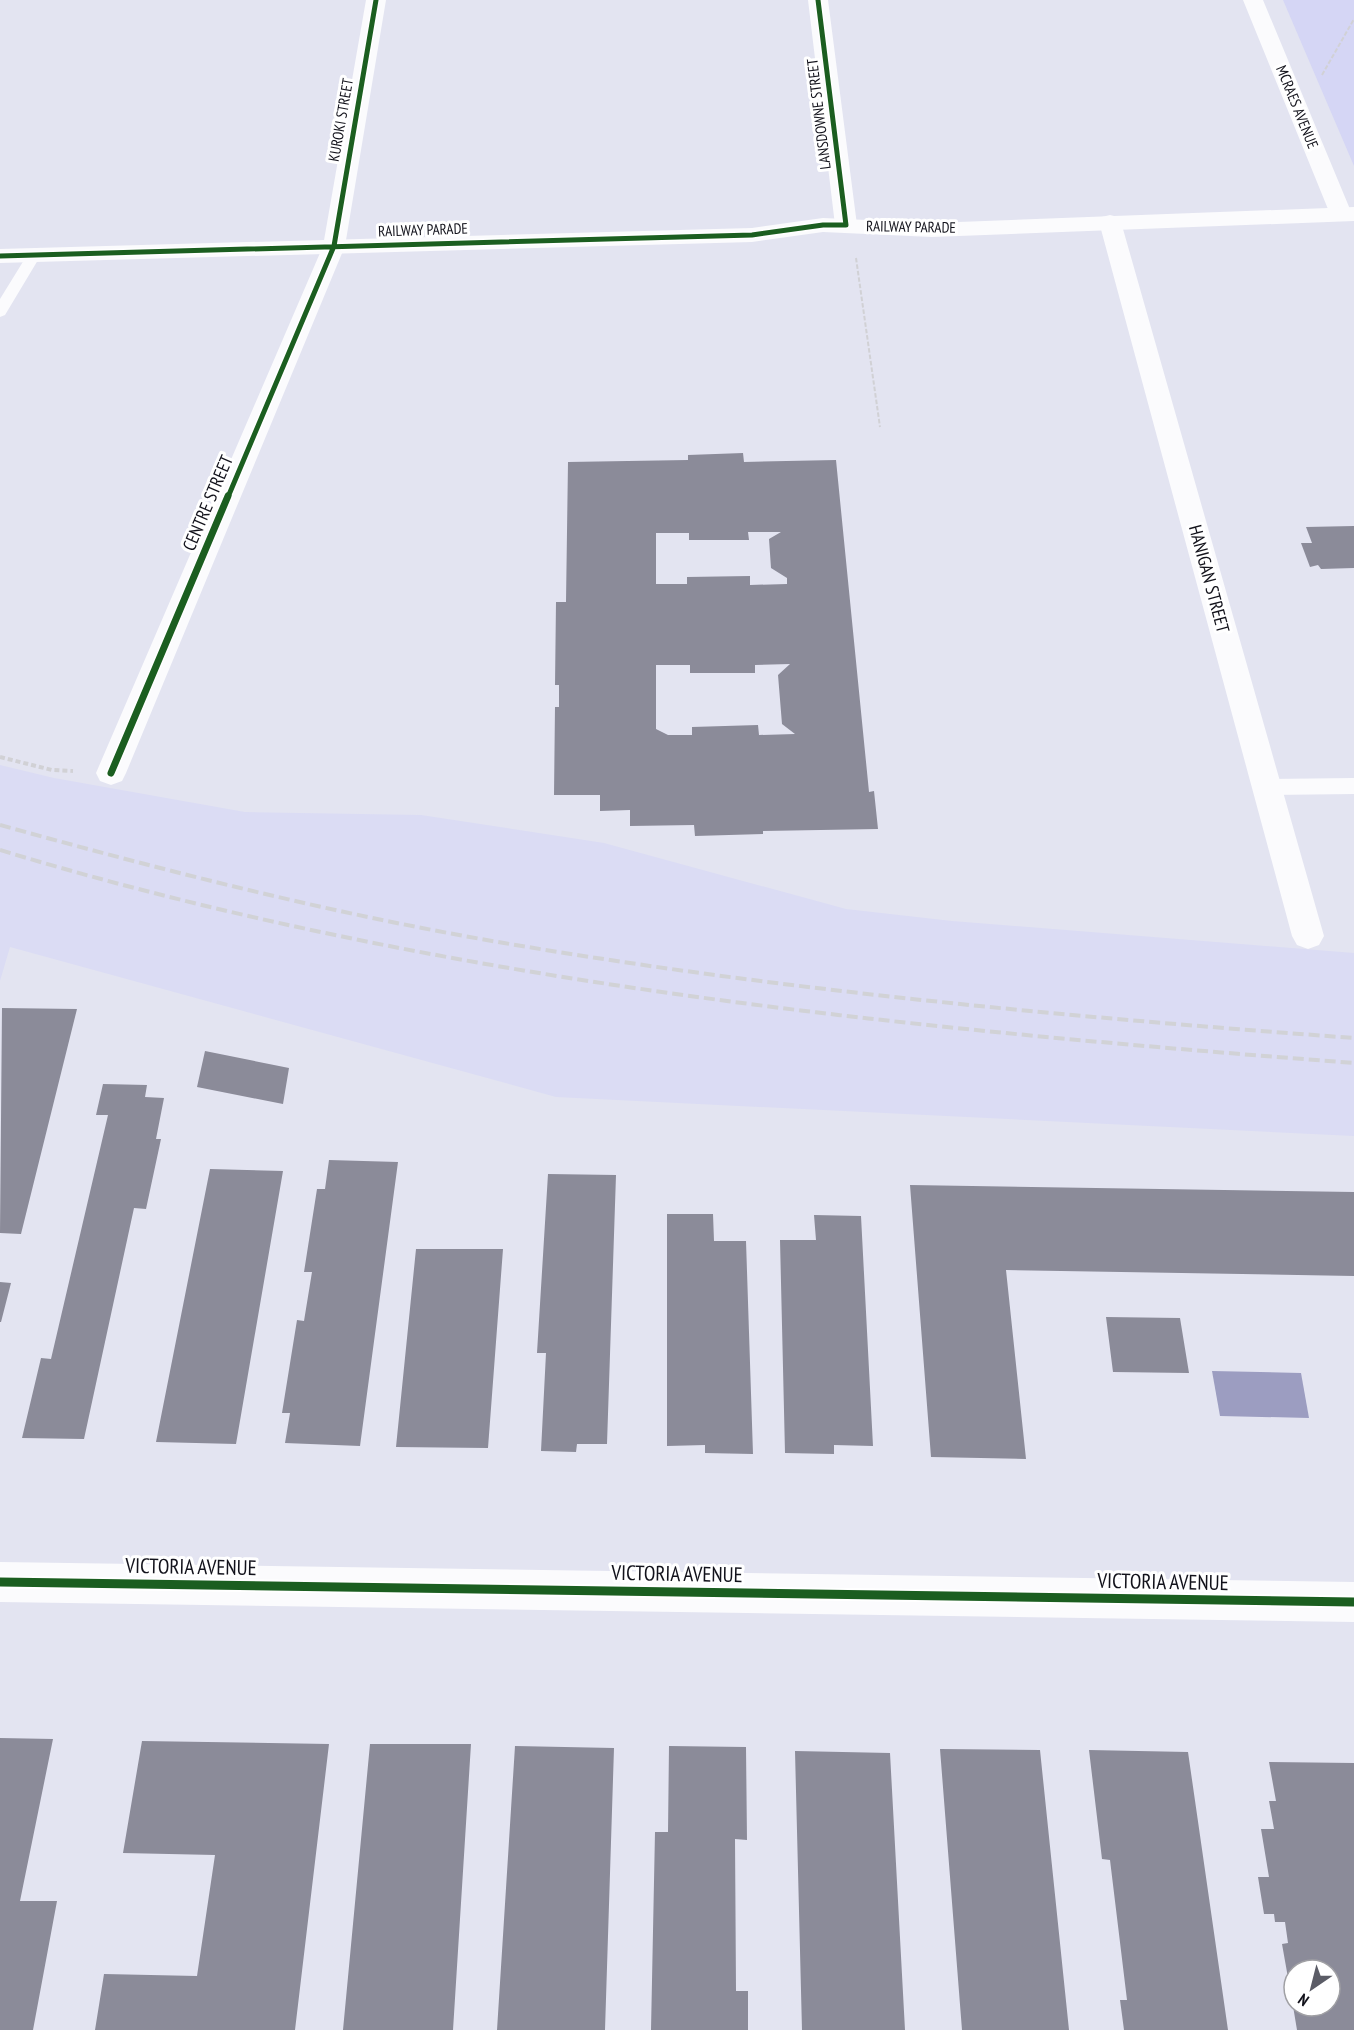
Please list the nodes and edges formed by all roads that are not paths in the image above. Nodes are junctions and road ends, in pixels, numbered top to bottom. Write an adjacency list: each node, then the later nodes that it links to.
1 (376, 0): 7 (street, KUROKI STREET)
2 (818, 0): 6 (street, LANSDOWNE STREET)
3 (1253, 0): 4 (street, MCRAES AVENUE)
4 (1347, 214): 5 (street, RAILWAY PARADE)
5 (1110, 222): 6 (street, RAILWAY PARADE); 13 (street, HANIGAN STREET)
6 (846, 225): 7 (street, RAILWAY PARADE)
7 (334, 246): 8 (street, RAILWAY PARADE); 11 (street, CENTRE STREET)
8 (34, 255): 9 (street, RAILWAY PARADE); 10 (lane)
9 (0, 256)
10 (0, 312)
11 (111, 773)
12 (1354, 786): 13 (lane)
13 (1267, 787): 14 (street, HANIGAN STREET)
14 (1308, 936)
15 (0, 1582): 16 (street, VICTORIA AVENUE)
16 (1354, 1602)

